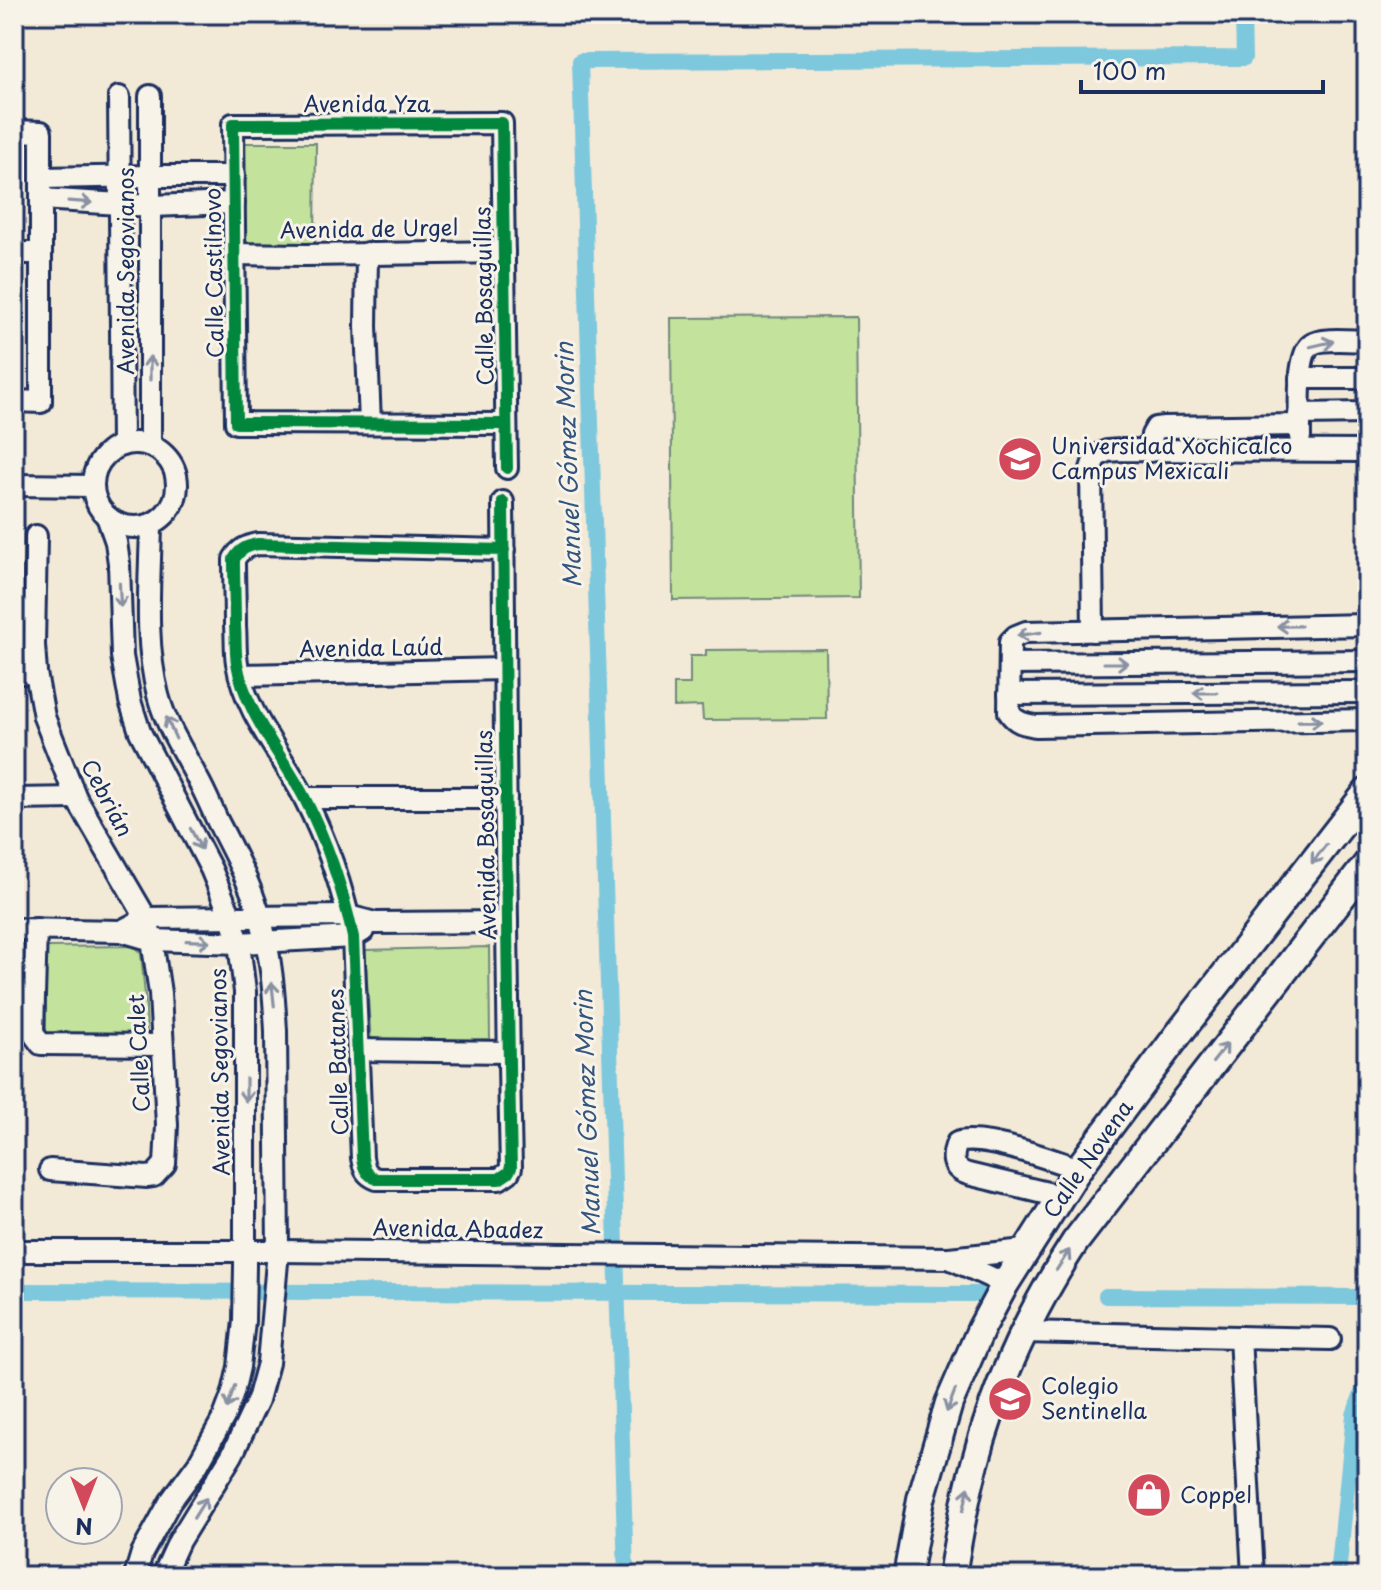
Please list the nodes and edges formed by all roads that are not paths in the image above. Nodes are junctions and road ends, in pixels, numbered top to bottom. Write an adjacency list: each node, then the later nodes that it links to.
1 (150, 96): 6 (street, Avenida Segovianos)
2 (119, 97): 8 (street, Avenida Segovianos)
3 (502, 123): 4 (street, Avenida Yza); 14 (street, Calle Bosaguillas)
4 (233, 124): 7 (street, Calle Castilnovo)
5 (14, 131): 9 (street)
6 (151, 176): 7 (street); 8 (street); 13 (street, Avenida Segovianos)
7 (234, 176): 11 (street, Calle Castilnovo)
8 (119, 177): 9 (street); 12 (street, Avenida Segovianos)
9 (41, 178): 10 (street)
10 (41, 199): 12 (street, one-way to 12); 16 (street)
11 (234, 203): 13 (street); 18 (street, Calle Castilnovo)
12 (119, 205): 13 (street); 27 (street, Avenida Segovianos)
13 (151, 206): 28 (street, Avenida Segovianos, one-way to 13)
14 (504, 252): 17 (street, Avenida de Urgel); 26 (street, Calle Bosaguillas)
15 (14, 253): 16 (street)
16 (41, 253): 22 (street)
17 (367, 253): 18 (street, Avenida de Urgel); 25 (street)
18 (234, 254): 25 (street, Calle Castilnovo)
19 (1367, 341): 20 (street, one-way to 19)
20 (1300, 378): 21 (street); 24 (street)
21 (1367, 378)
22 (14, 401)
23 (1367, 413): 24 (street)
24 (1300, 420): 29 (street); 30 (street)
25 (370, 423): 26 (street)
26 (505, 424): 32 (street, Calle Bosaguillas)
27 (122, 445): 28 (street); 34 (street)
28 (150, 446): 37 (street)
29 (1150, 451): 30 (street); 41 (street)
30 (1300, 451): 31 (street)
31 (1367, 451)
32 (507, 468)
33 (14, 485): 34 (street)
34 (92, 486): 36 (street)
35 (503, 502): 39 (street, Avenida Bosaguillas)
36 (108, 519): 37 (street); 58 (street, Avenida Segovianos, one-way to 58)
37 (151, 525): 59 (street, one-way to 37)
38 (36, 536): 46 (street, Cebrián)
39 (504, 550): 44 (street, Avenida Bosaguillas); 47 (street, Calle Batanes)
40 (1367, 625): 41 (street, one-way to 41)
41 (1093, 631): 43 (street, one-way to 43)
42 (1367, 661): 43 (street, one-way to 42)
43 (1010, 664): 49 (street)
44 (503, 669): 47 (street, Avenida Laúd); 54 (street, Avenida Bosaguillas)
45 (14, 673): 46 (street)
46 (36, 673): 52 (street, Cebrián)
47 (240, 675): 53 (street, Calle Batanes)
48 (1367, 692): 49 (street, one-way to 49)
49 (1009, 694): 50 (street, one-way to 50)
50 (1367, 720)
51 (1367, 792): 74 (main road, Calle Novena, one-way to 74)
52 (76, 798): 55 (street); 60 (street, Cebrián)
53 (305, 798): 54 (street); 57 (street, Calle Batanes)
54 (506, 798): 61 (street, Avenida Bosaguillas)
55 (14, 799)
56 (1367, 864): 89 (main road, Calle Novena, one-way to 56)
57 (348, 916): 59 (street); 62 (street); 66 (street, Calle Batanes)
58 (231, 917): 59 (street); 60 (street); 69 (street, Avenida Segovianos)
59 (260, 917): 68 (street)
60 (146, 918): 65 (street); 67 (street, Cebrián)
61 (507, 922): 62 (street); 72 (street, Avenida Bosaguillas)
62 (375, 923): 66 (street)
63 (14, 929): 64 (street)
64 (36, 929): 65 (street); 70 (street)
65 (121, 931): 67 (street)
66 (353, 937): 68 (street); 71 (street, Calle Batanes)
67 (152, 940): 69 (street, one-way to 69); 70 (street, Calle Calet)
68 (266, 942): 69 (street); 77 (street, one-way to 68)
69 (239, 943): 76 (street, Avenida Segovianos, one-way to 76)
70 (162, 1045): 75 (street, Calle Calet)
71 (358, 1050): 72 (street); 73 (street, Calle Batanes)
72 (508, 1052): 73 (street, Avenida Bosaguillas)
73 (511, 1168)
74 (1078, 1169): 78 (main road, Calle Novena); 78 (street)
75 (50, 1170)
76 (245, 1184): 77 (street); 80 (street, Avenida Segovianos)
77 (276, 1184): 79 (street)
78 (1060, 1196): 81 (main road, Calle Novena)
79 (277, 1223): 80 (street); 85 (street)
80 (245, 1224): 83 (street, Avenida Segovianos)
81 (1025, 1250): 84 (street, Avenida Abadez); 86 (main road, Calle Novena)
82 (14, 1251): 83 (street, Avenida Abadez)
83 (245, 1258): 85 (street, Avenida Abadez); 88 (street, Avenida Segovianos)
84 (949, 1258): 85 (street, Avenida Abadez); 86 (street, Avenida Abadez)
85 (277, 1260): 87 (street)
86 (1005, 1284): 94 (main road, Calle Novena, one-way to 94)
87 (272, 1321): 88 (street); 93 (street, one-way to 87)
88 (244, 1324): 92 (street, Avenida Segovianos, one-way to 92)
89 (1023, 1332): 90 (street); 95 (main road, Calle Novena, one-way to 89)
90 (1240, 1337): 91 (street); 96 (street)
91 (1330, 1339)
92 (135, 1576)
93 (163, 1576)
94 (907, 1576)
95 (952, 1576)
96 (1253, 1576)

